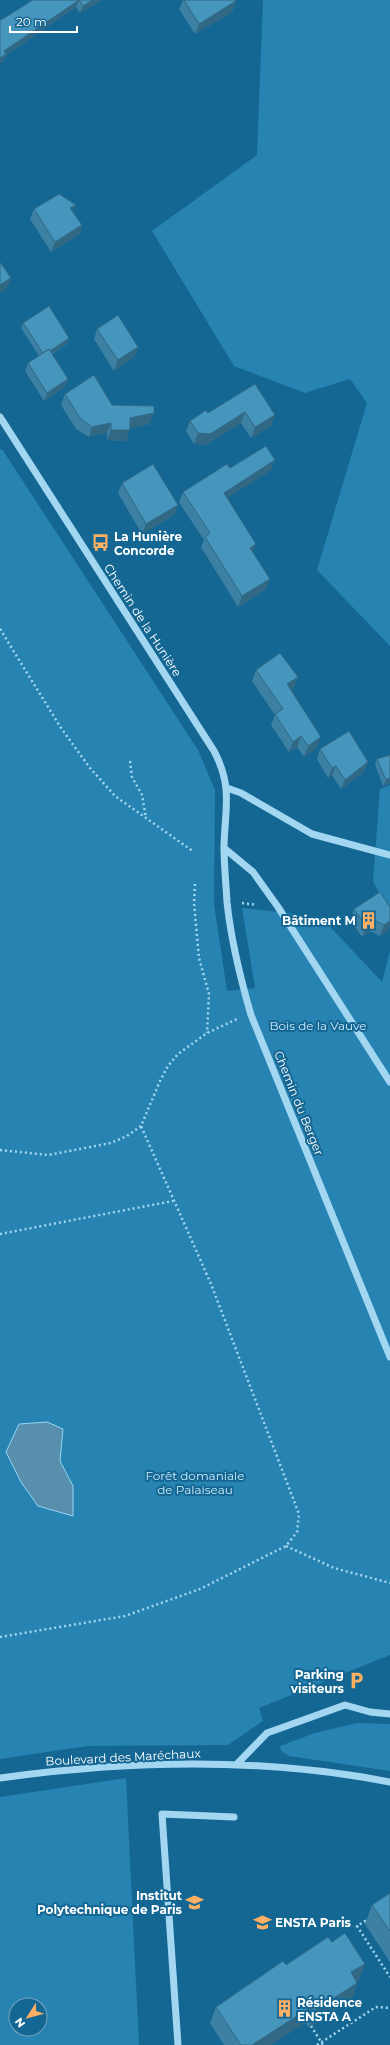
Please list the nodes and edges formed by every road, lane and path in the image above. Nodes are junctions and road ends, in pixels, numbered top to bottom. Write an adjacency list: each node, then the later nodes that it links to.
1 (0, 417): 4 (street, Chemin de la Hunière)
2 (0, 629): 5 (path)
3 (130, 761): 5 (path)
4 (227, 788): 6 (street, Chemin de la Hunière); 8 (street)
5 (146, 818): 7 (path)
6 (224, 848): 10 (street, Chemin du Berger); 12 (street)
7 (194, 852)
8 (390, 855)
9 (194, 884): 11 (path)
10 (251, 1015): 11 (path); 17 (street, Chemin du Berger)
11 (207, 1033): 13 (path)
12 (390, 1082)
13 (141, 1126): 14 (path); 15 (path)
14 (0, 1150)
15 (174, 1201): 16 (path); 18 (path)
16 (0, 1234)
17 (390, 1357)
18 (286, 1546): 19 (path); 20 (path)
19 (390, 1583)
20 (0, 1637)
21 (390, 1714): 22 (street)
22 (237, 1764): 23 (street, Boulevard des Maréchaux); 24 (street, Boulevard des Maréchaux)
23 (0, 1778)
24 (390, 1782)
25 (234, 1817): 31 (street)
26 (370, 1917): 27 (path)
27 (390, 1977)
28 (390, 2008): 30 (path)
29 (311, 2026): 30 (path)
30 (320, 2044)
31 (178, 2045)

